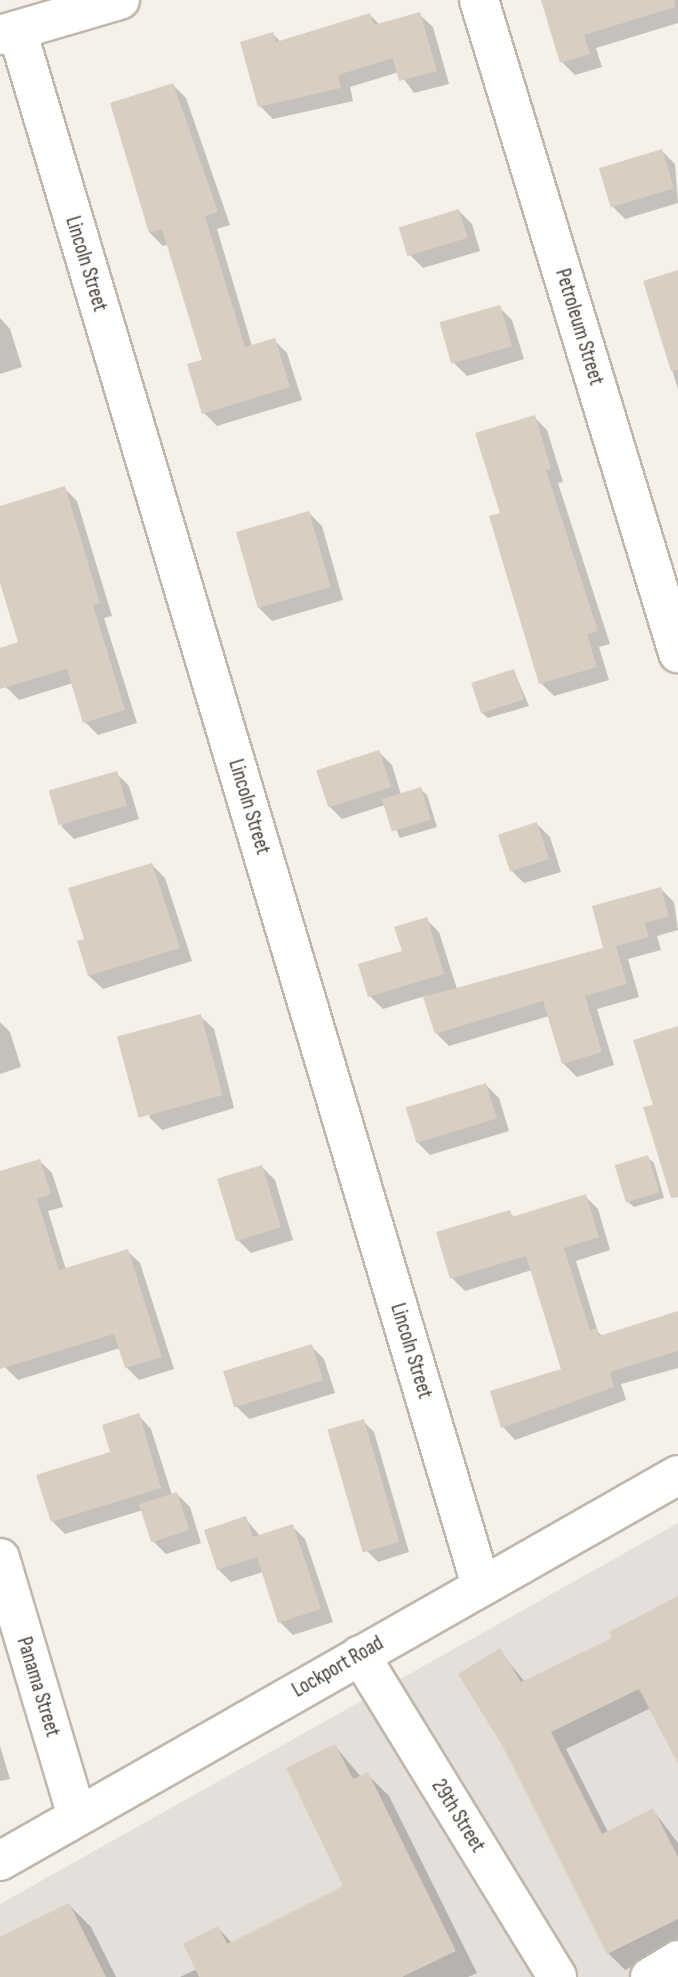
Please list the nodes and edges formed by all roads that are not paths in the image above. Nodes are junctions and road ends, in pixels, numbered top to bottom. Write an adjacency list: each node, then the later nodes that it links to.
1 (120, 0): 3 (street)
2 (479, 0): 4 (street, Petroleum Street)
3 (8, 32): 7 (street, Lincoln Street)
4 (678, 653)
5 (678, 1475): 7 (street, Lockport Road)
6 (0, 1558): 9 (street, Panama Street)
7 (481, 1585): 8 (street, Lockport Road)
8 (360, 1655): 9 (street, Lockport Road); 12 (street, 29th Street)
9 (76, 1816): 10 (street, Lockport Road)
10 (0, 1861)
11 (678, 1960): 13 (street)
12 (557, 1977)
13 (650, 1977)

